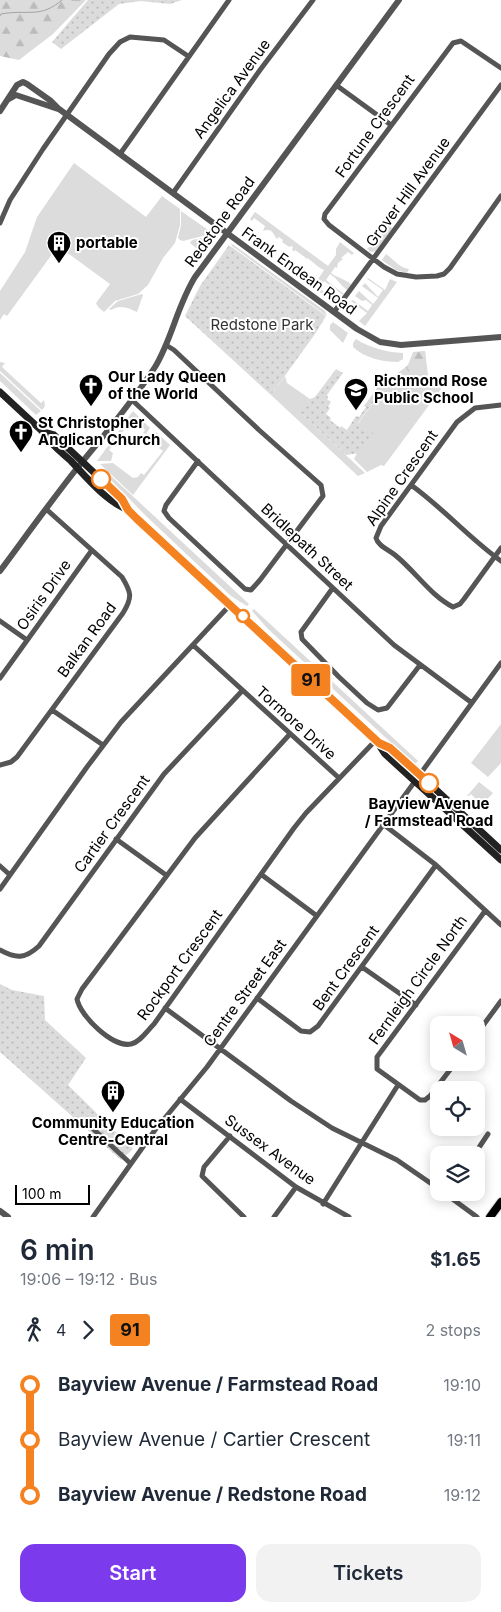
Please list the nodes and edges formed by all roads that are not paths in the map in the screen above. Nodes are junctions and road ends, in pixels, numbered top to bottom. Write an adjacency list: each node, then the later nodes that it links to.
1 (229, 0): 4 (street)
2 (313, 0): 16 (street, Angelica Avenue)
3 (399, 0): 7 (street, Redstone Road)
4 (188, 56): 13 (street); 15 (street)
5 (501, 68): 14 (street, Fortune Crescent)
6 (17, 85): 9 (street); 10 (street); 11 (street, Frank Endean Road)
7 (336, 85): 14 (street); 19 (street, Redstone Road)
8 (501, 86): 20 (street, Grover Hill Avenue)
9 (20, 96): 10 (street); 11 (street, Frank Endean Road)
10 (8, 100): 12 (street)
11 (59, 110): 13 (street, Frank Endean Road)
12 (0, 111)
13 (67, 115): 15 (street, Frank Endean Road); 18 (street)
14 (391, 125): 20 (street, Fortune Crescent)
15 (120, 154): 16 (street, Frank Endean Road)
16 (173, 193): 19 (street, Frank Endean Road)
17 (501, 196): 20 (street)
18 (0, 222)
19 (227, 234): 21 (street, Frank Endean Road); 23 (street, Redstone Road)
20 (374, 259): 21 (street, Grover Hill Avenue)
21 (334, 312): 22 (street, Frank Endean Road)
22 (501, 338)
23 (166, 345): 25 (street, Redstone Road); 34 (street)
24 (0, 392): 27 (main road)
25 (132, 400): 28 (street, Bridlepath Street); 29 (street, Redstone Road)
26 (501, 405): 31 (street, Alpine Crescent)
27 (44, 432): 29 (main road); 30 (main road)
28 (198, 461): 34 (street, Bridlepath Street); 34 (street)
29 (83, 462): 30 (street, Redstone Road); 33 (main road)
30 (77, 468): 32 (street, Redstone Road); 33 (main road)
31 (411, 485): 37 (street); 37 (street, Alpine Crescent)
32 (46, 509): 36 (street, Balkan Road); 39 (street, Redstone Road)
33 (128, 510): 41 (main road)
34 (286, 544): 40 (street, Bridlepath Street)
35 (501, 548): 37 (street, Alpine Crescent)
36 (92, 550): 43 (street, Osiris Drive); 50 (street, Balkan Road)
37 (495, 557): 38 (street)
38 (501, 561)
39 (0, 571)
40 (332, 589): 46 (street, Bridlepath Street); 46 (street)
41 (230, 604): 44 (street); 52 (main road)
42 (0, 621): 43 (street)
43 (28, 640): 47 (street, Osiris Drive)
44 (193, 645): 48 (street, Tormore Drive); 53 (street)
45 (501, 663): 49 (street, Centre Street East)
46 (420, 665): 49 (street, Bridlepath Street)
47 (0, 678)
48 (242, 690): 51 (street, Tormore Drive); 59 (street, Cartier Crescent)
49 (472, 702): 55 (street, Centre Street East)
50 (52, 710): 53 (street); 54 (street, Balkan Road)
51 (290, 734): 56 (street, Tormore Drive); 65 (street, Rockport Crescent)
52 (378, 742): 55 (main road); 56 (street, Rockport Crescent); 57 (main road)
53 (103, 745): 64 (street)
54 (0, 765)
55 (421, 775): 57 (street, Centre Street East); 60 (main road)
56 (339, 778): 66 (street, Rockport Crescent)
57 (416, 782): 58 (street, Centre Street East); 61 (main road)
58 (383, 824): 62 (street); 69 (street, Centre Street East)
59 (116, 839): 65 (street); 71 (street, Cartier Crescent)
60 (501, 850)
61 (501, 860)
62 (436, 865): 68 (street); 72 (street, Bent Crescent)
63 (0, 866): 64 (street)
64 (10, 875): 67 (street)
65 (166, 875): 76 (street, Rockport Crescent)
66 (262, 875): 69 (street); 76 (street, Rockport Crescent)
67 (0, 889)
68 (485, 911): 70 (street); 75 (street, Fernleigh Circle North)
69 (317, 916): 73 (street, Centre Street East)
70 (501, 925)
71 (0, 950)
72 (362, 967): 73 (street, Bent Crescent); 75 (street)
73 (257, 998): 78 (street, Centre Street East)
74 (501, 1000): 77 (street)
75 (416, 1005): 80 (street, Fernleigh Circle North)
76 (166, 1008): 78 (street)
77 (485, 1022)
78 (220, 1048): 81 (street, Centre Street East); 85 (street)
79 (450, 1071): 80 (street)
80 (398, 1085): 85 (street)
81 (180, 1099): 84 (street, Sussex Avenue); 87 (street, Centre Street East)
82 (90, 1126): 87 (street)
83 (488, 1134): 86 (street)
84 (230, 1136): 89 (street, Sussex Avenue); 96 (street)
85 (361, 1143): 88 (street); 92 (street)
86 (480, 1146)
87 (130, 1163): 95 (street, Centre Street East)
88 (430, 1183)
89 (296, 1187): 92 (street, Sussex Avenue); 97 (street)
90 (456, 1201): 99 (street)
91 (501, 1202): 100 (main road)
92 (323, 1204): 98 (street, Sussex Avenue)
93 (0, 1211): 94 (street)
94 (8, 1217)
95 (93, 1217)
96 (244, 1217)
97 (274, 1217)
98 (348, 1217)
99 (477, 1217)
100 (490, 1217)

